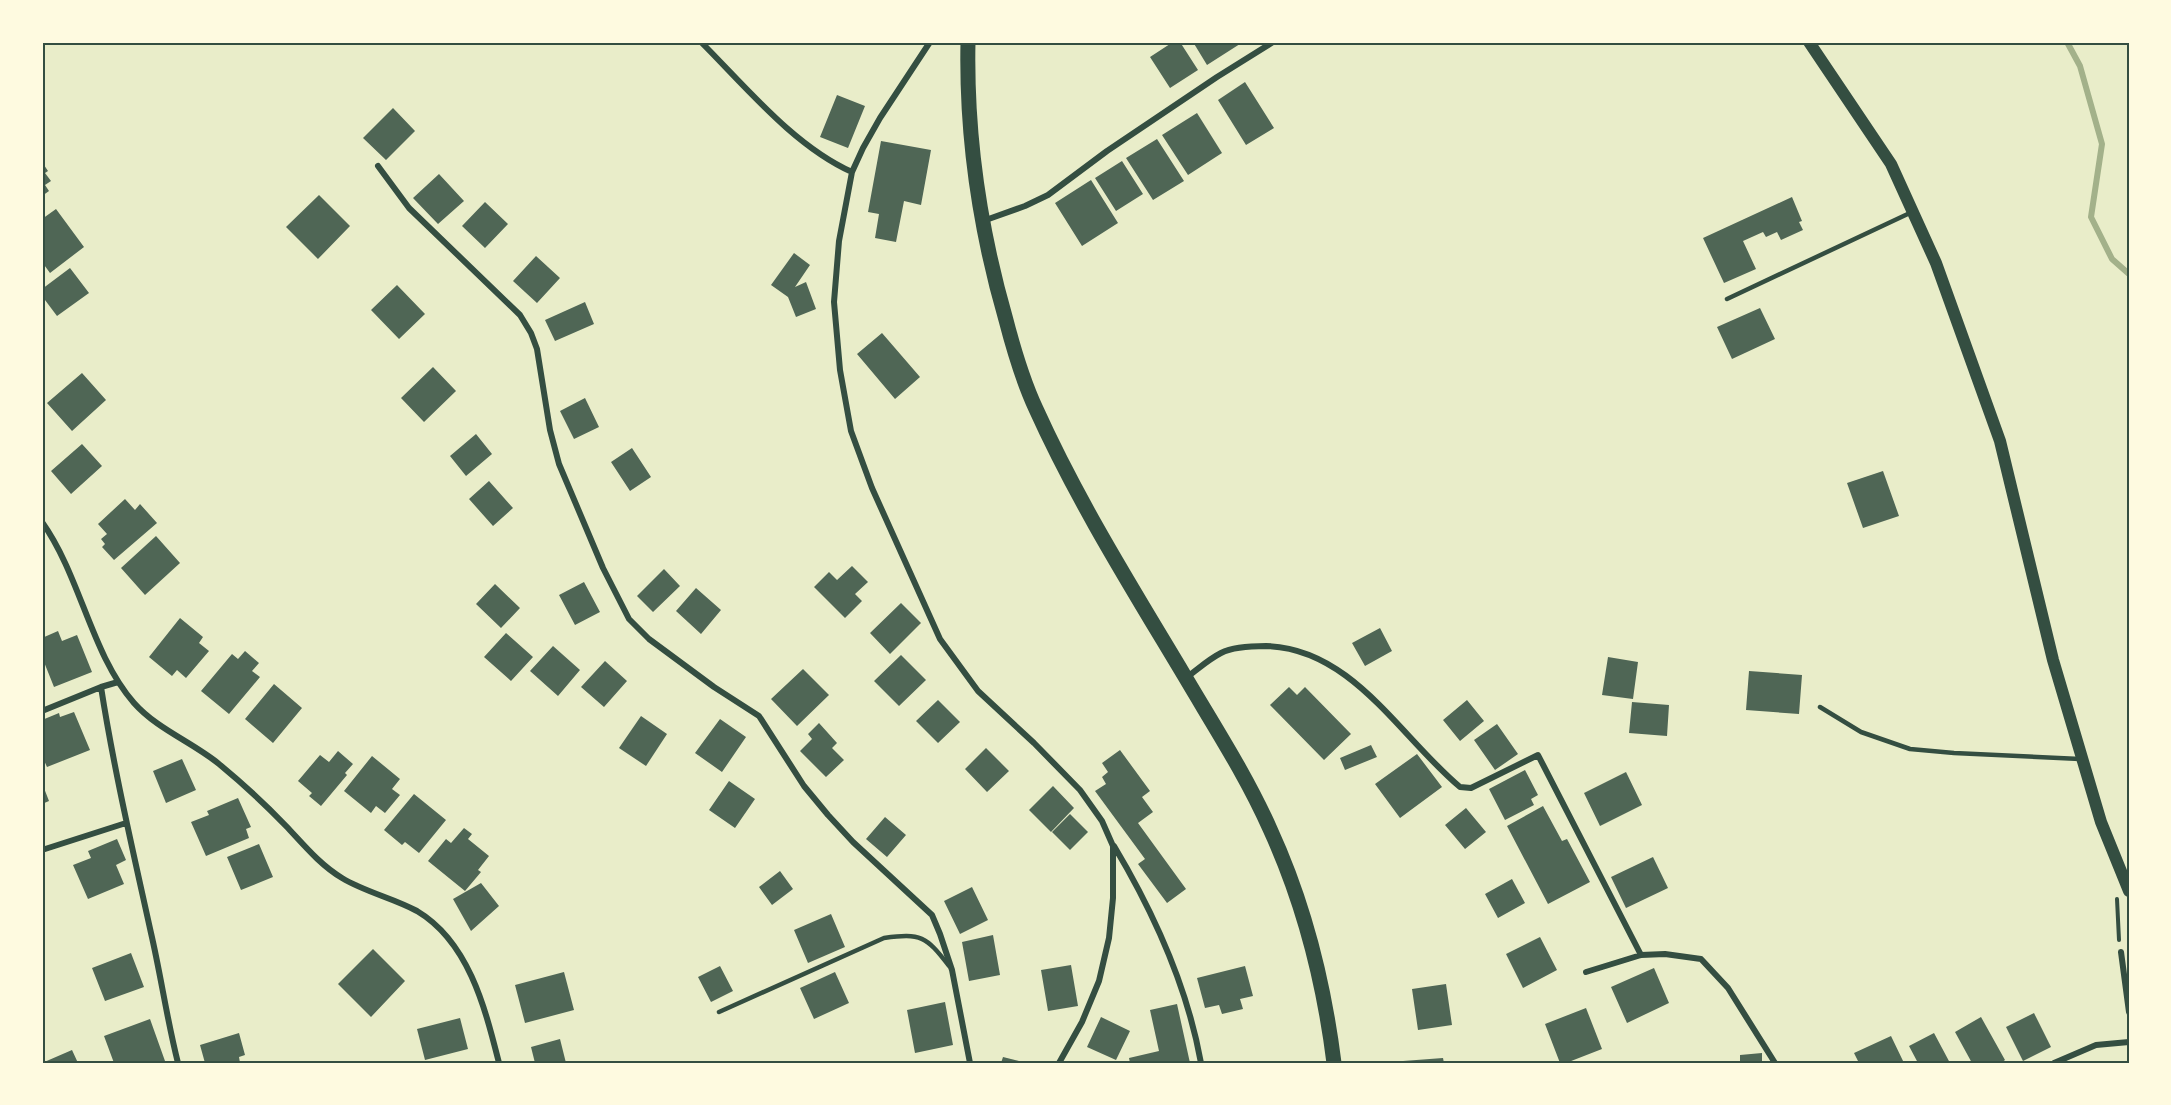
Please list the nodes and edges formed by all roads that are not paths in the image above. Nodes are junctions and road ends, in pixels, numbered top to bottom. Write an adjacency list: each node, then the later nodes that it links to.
1 (701, 42): 7 (street)
2 (930, 42): 7 (street)
3 (968, 42): 9 (main road)
4 (1273, 42): 9 (street)
5 (1809, 42): 8 (main road)
6 (378, 166): 24 (street)
7 (852, 172): 19 (street)
8 (1912, 212): 10 (lane); 17 (main road)
9 (983, 221): 12 (main road)
10 (1727, 300)
11 (42, 522): 13 (street)
12 (1186, 678): 23 (street); 34 (main road)
13 (118, 682): 14 (street); 30 (street)
14 (101, 687): 16 (street); 18 (street)
15 (1820, 706): 17 (lane)
16 (42, 711)
17 (2083, 759): 21 (main road)
18 (126, 824): 20 (street); 29 (street)
19 (1113, 846): 32 (street); 33 (street)
20 (42, 850)
21 (2127, 888)
22 (2121, 952): 27 (street)
23 (1641, 955): 25 (street); 35 (street)
24 (952, 970): 26 (lane); 31 (street)
25 (1586, 972)
26 (719, 1012)
27 (2129, 1012)
28 (2129, 1042): 36 (street)
29 (178, 1063)
30 (499, 1063)
31 (970, 1063)
32 (1059, 1063)
33 (1201, 1063)
34 (1334, 1063)
35 (1775, 1063)
36 (2054, 1063)

